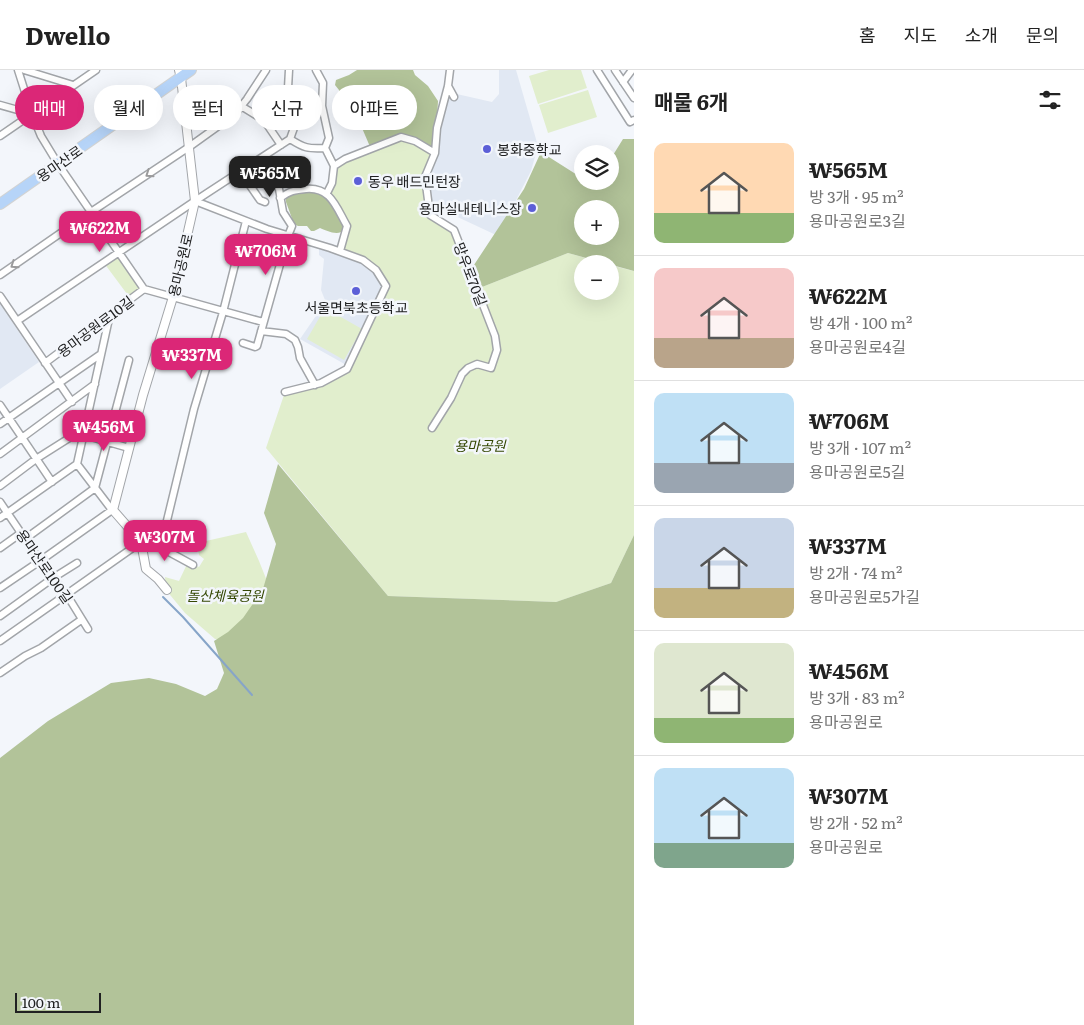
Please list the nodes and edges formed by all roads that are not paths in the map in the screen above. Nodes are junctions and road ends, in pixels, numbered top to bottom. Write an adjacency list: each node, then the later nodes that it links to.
1 (18, 70): 14 (street)
2 (24, 70): 15 (street)
3 (96, 70): 16 (street)
4 (191, 70): 12 (main road, 용마산로)
5 (266, 70): 22 (street)
6 (287, 70): 17 (street)
7 (316, 70): 34 (street)
8 (450, 70): 18 (street, 망우로70길)
9 (597, 70): 24 (street)
10 (615, 70): 13 (street)
11 (633, 70): 13 (street)
12 (180, 74): 33 (street, 용마공원로); 37 (main road, 용마산로)
13 (623, 82): 20 (street)
14 (23, 85)
15 (70, 85)
16 (74, 85)
17 (288, 85)
18 (448, 86): 19 (street); 35 (street, 망우로70길)
19 (454, 97)
20 (634, 98)
21 (0, 105): 23 (street)
22 (242, 105)
23 (15, 109)
24 (634, 120)
25 (15, 126): 30 (street)
26 (38, 130): 37 (street)
27 (212, 130): 33 (street)
28 (271, 130): 32 (street)
29 (293, 130): 31 (street)
30 (0, 136)
31 (290, 139): 32 (street); 34 (street)
32 (281, 145): 36 (street)
33 (189, 146): 42 (street, 용마공원로); 45 (street, one-way to 45)
34 (325, 148): 38 (street)
35 (435, 153): 38 (street); 72 (street, 망우로70길)
36 (258, 160): 39 (street); 41 (street)
37 (58, 164): 44 (main road, 용마산로); 45 (street)
38 (334, 166): 40 (street)
39 (240, 171): 42 (street); 43 (street)
40 (327, 194): 41 (street); 48 (street)
41 (280, 198): 47 (street)
42 (195, 201): 46 (street); 49 (street); 53 (street, 용마공원로)
43 (265, 202)
44 (0, 204)
45 (91, 212): 49 (street); 50 (street, one-way to 50)
46 (246, 221): 47 (street); 54 (street)
47 (288, 236): 48 (street); 57 (street)
48 (340, 251): 65 (street)
49 (118, 253): 51 (street); 56 (street)
50 (0, 275)
51 (144, 289): 53 (street, 용마공원로10길); 55 (street, 용마공원로10길)
52 (0, 296): 56 (street)
53 (173, 297): 54 (street, 용마공원로10길); 76 (street, 용마공원로)
54 (223, 312): 57 (street, 용마공원로10길); 89 (street)
55 (110, 314): 60 (street); 62 (street, 용마공원로10길)
56 (17, 321): 62 (street)
57 (263, 322): 58 (street)
58 (261, 331): 59 (street); 65 (street)
59 (243, 344)
60 (102, 354): 63 (street); 64 (street)
61 (129, 360): 75 (street)
62 (45, 363): 63 (street)
63 (59, 383): 67 (street); 69 (street)
64 (95, 384): 67 (street); 71 (street)
65 (315, 385): 66 (street)
66 (285, 392)
67 (72, 402): 74 (street)
68 (0, 405): 69 (street)
69 (9, 418): 70 (street); 74 (street)
70 (0, 424)
71 (85, 428): 73 (street); 78 (street)
72 (432, 428)
73 (84, 435): 75 (street); 79 (street)
74 (22, 438): 77 (street); 78 (street)
75 (108, 442): 76 (street); 82 (street)
76 (129, 448): 84 (street, 용마공원로)
77 (0, 454)
78 (36, 459): 80 (street); 81 (street)
79 (77, 464): 80 (street); 82 (street)
80 (52, 482): 85 (street)
81 (0, 486)
82 (95, 488): 84 (street); 87 (street)
83 (0, 502): 85 (street, 용마산로100길)
84 (112, 510): 88 (street); 91 (street)
85 (8, 513): 86 (street); 87 (street, 용마산로100길)
86 (0, 518)
87 (23, 536): 90 (street); 91 (street, 용마산로100길)
88 (142, 542): 89 (street); 96 (street); 97 (street)
89 (158, 546): 93 (street)
90 (0, 548)
91 (40, 561): 94 (street, 용마산로100길); 95 (street)
92 (77, 563): 94 (street)
93 (193, 564)
94 (53, 578): 97 (street, 용마산로100길); 98 (street)
95 (0, 588)
96 (166, 590)
97 (66, 595): 99 (street, 용마산로100길); 101 (street)
98 (0, 616)
99 (81, 620): 100 (street, 용마산로100길); 102 (street)
100 (88, 629)
101 (0, 641)
102 (0, 673)

